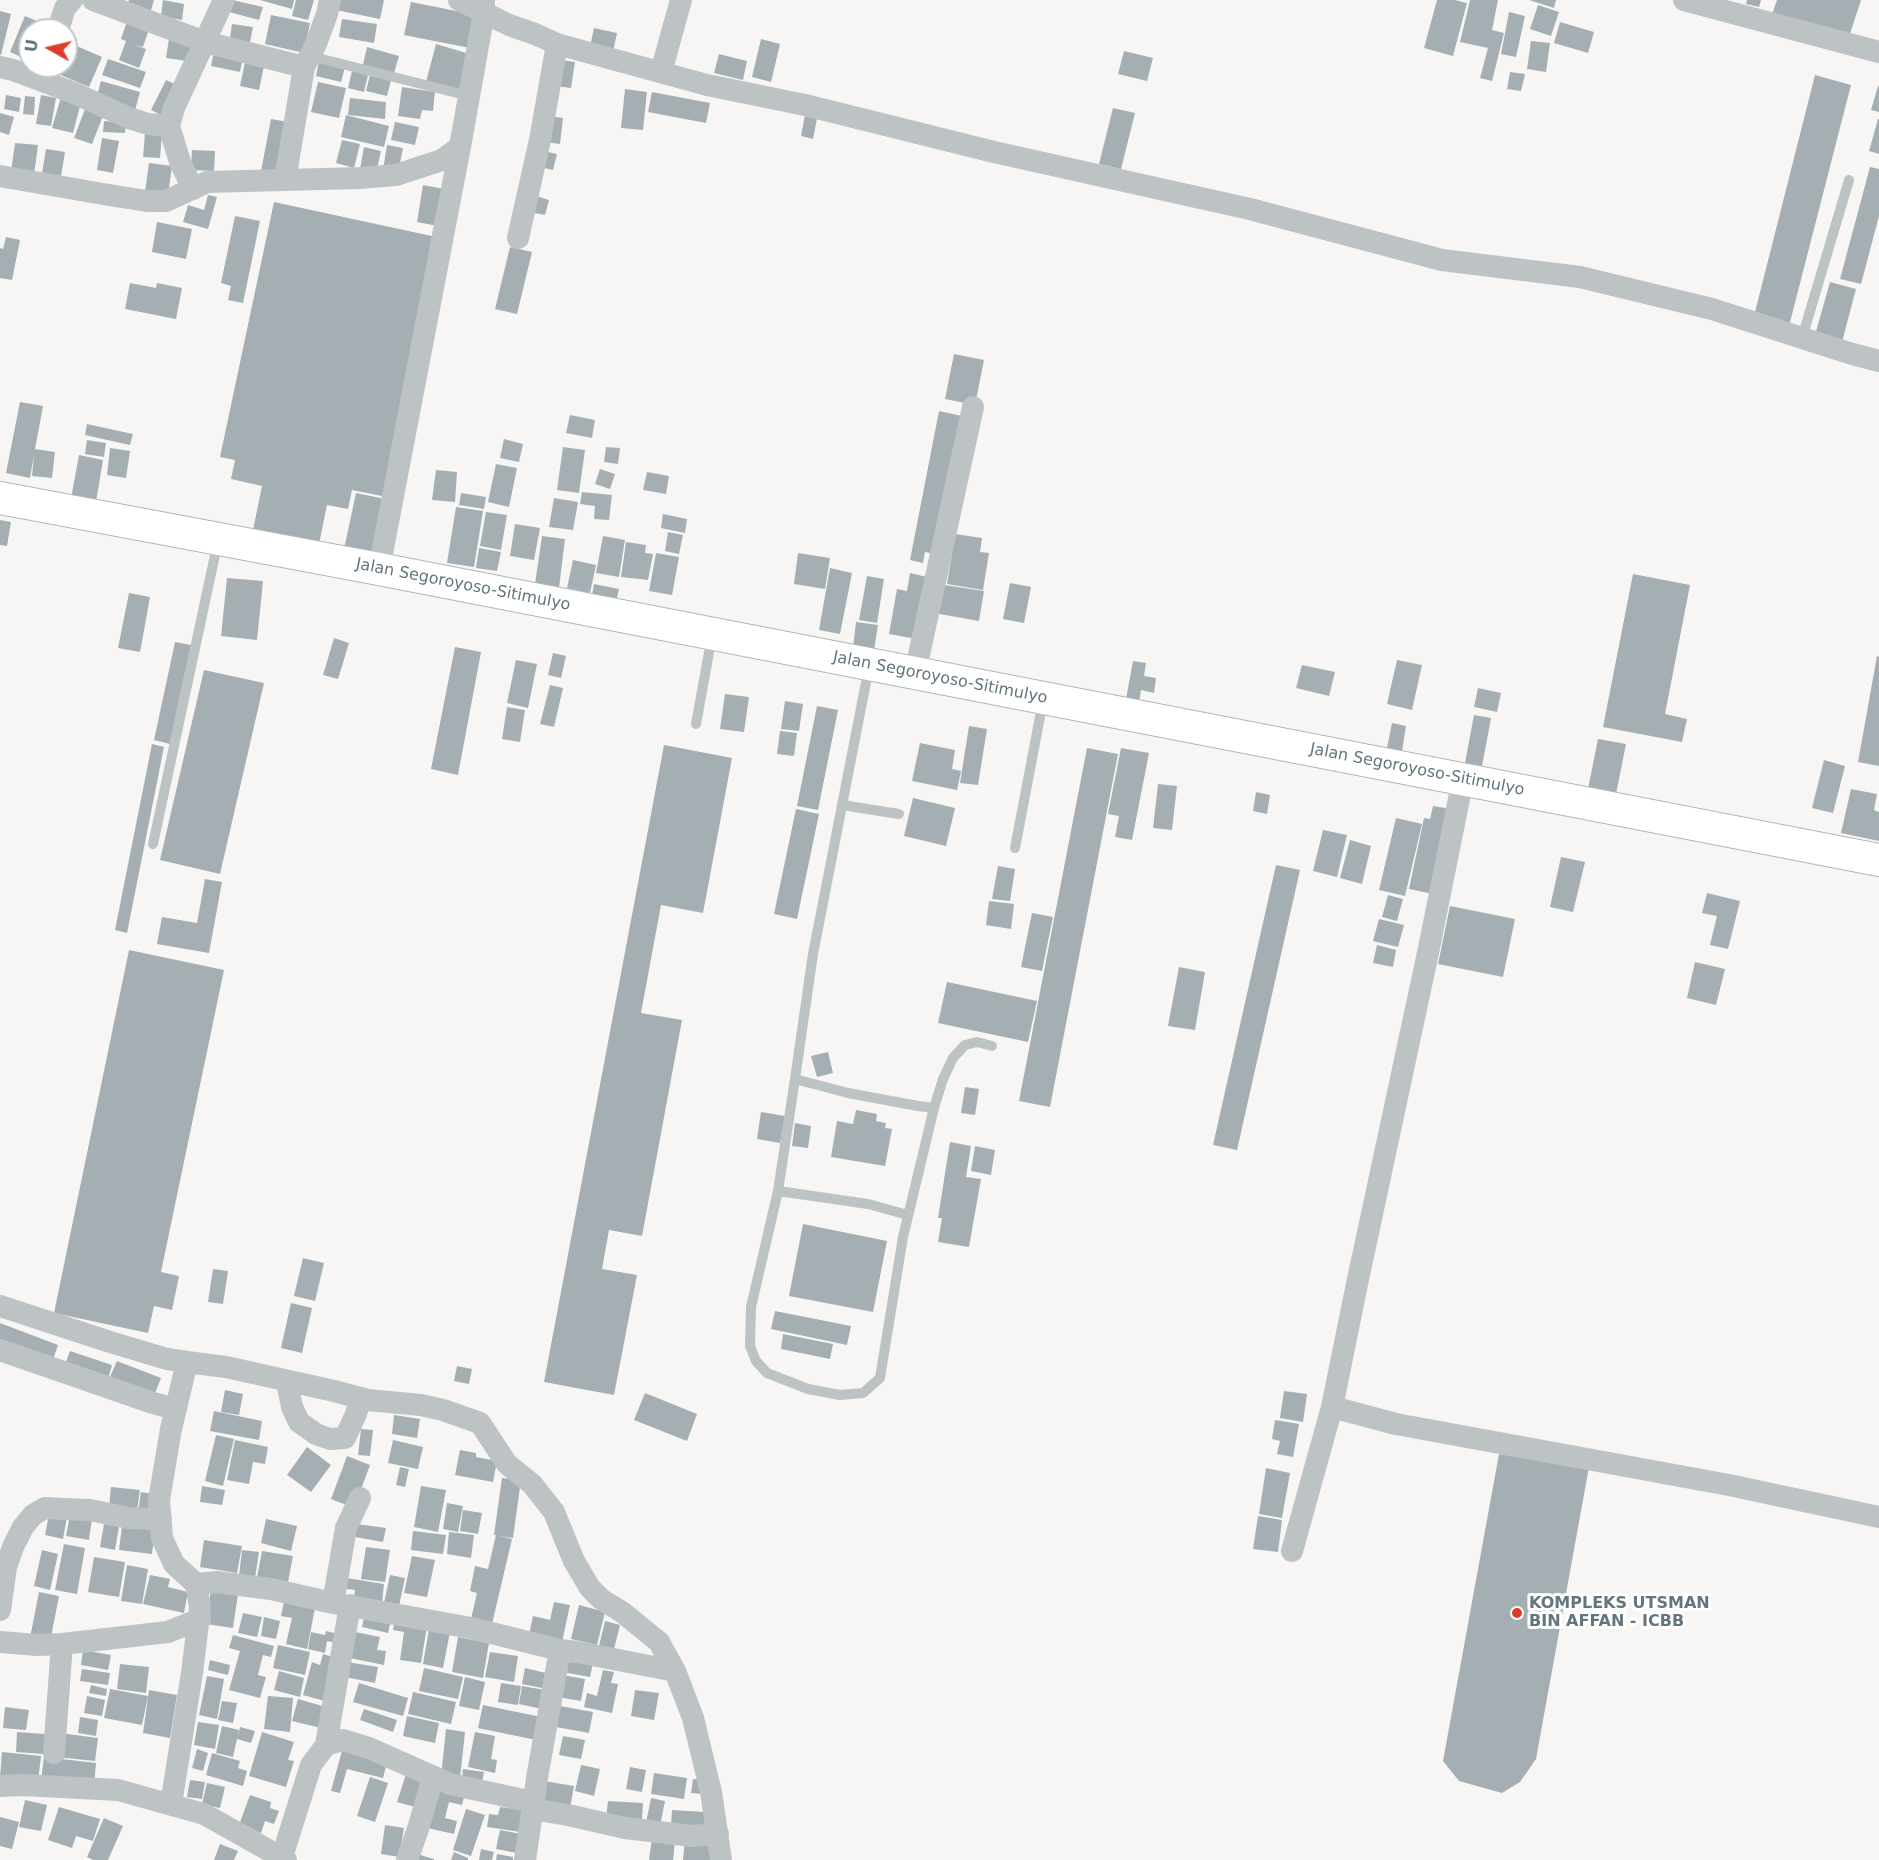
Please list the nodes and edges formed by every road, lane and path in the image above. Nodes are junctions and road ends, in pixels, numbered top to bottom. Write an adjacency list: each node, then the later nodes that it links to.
1 (72, 0): 9 (street)
2 (93, 0): 10 (street)
3 (224, 0): 10 (street)
4 (330, 0): 13 (street)
5 (459, 0): 8 (street)
6 (681, 0): 16 (street)
7 (1684, 0): 12 (street)
8 (484, 6): 11 (street); 18 (street)
9 (62, 18)
10 (205, 42): 13 (street); 19 (street)
11 (557, 44): 16 (street); 25 (street)
12 (1879, 52)
13 (307, 62): 18 (lane); 22 (street)
14 (0, 67): 15 (street)
15 (18, 69)
16 (661, 72): 26 (street)
17 (52, 78): 19 (street)
18 (469, 96): 20 (street)
19 (169, 126): 24 (street)
20 (459, 147): 22 (street); 31 (street)
21 (0, 176): 24 (street)
22 (285, 180): 24 (street)
23 (1849, 180): 26 (lane)
24 (193, 189)
25 (518, 238)
26 (1802, 338): 27 (street)
27 (1879, 361)
28 (973, 407): 34 (street)
29 (0, 498): 30 (main road, Jalan Segoroyoso-Sitimulyo)
30 (219, 538): 31 (main road, Jalan Segoroyoso-Sitimulyo); 40 (lane)
31 (380, 569): 32 (main road, Jalan Segoroyoso-Sitimulyo)
32 (713, 634): 33 (main road, Jalan Segoroyoso-Sitimulyo); 36 (lane)
33 (870, 664): 34 (main road, Jalan Segoroyoso-Sitimulyo); 38 (lane)
34 (915, 673): 35 (main road, Jalan Segoroyoso-Sitimulyo)
35 (1044, 698): 37 (main road, Jalan Segoroyoso-Sitimulyo); 41 (lane)
36 (696, 724)
37 (1463, 779): 42 (main road, Jalan Segoroyoso-Sitimulyo); 53 (street)
38 (842, 805): 39 (lane); 44 (lane)
39 (899, 814)
40 (153, 844)
41 (1015, 848)
42 (1879, 860)
43 (992, 1046): 45 (lane)
44 (795, 1079): 45 (lane); 46 (lane)
45 (934, 1108): 47 (lane)
46 (778, 1191): 47 (lane); 47 (lane)
47 (908, 1215)
48 (0, 1306): 50 (street)
49 (0, 1350): 54 (street)
50 (187, 1362): 51 (street); 54 (street)
51 (287, 1382): 52 (street); 52 (street)
52 (361, 1398): 66 (street)
53 (1332, 1407): 56 (street); 58 (street)
54 (176, 1408): 57 (street)
55 (360, 1498): 60 (street)
56 (1879, 1517)
57 (161, 1519): 59 (street); 61 (street)
58 (1292, 1551)
59 (196, 1584): 60 (street); 62 (street)
60 (342, 1604): 65 (street); 67 (street)
61 (0, 1610)
62 (200, 1619): 64 (street); 71 (street)
63 (0, 1642): 64 (street)
64 (63, 1644): 68 (street)
65 (560, 1650): 66 (street); 72 (street)
66 (675, 1671): 73 (street)
67 (326, 1745): 69 (street); 74 (street)
68 (54, 1753)
69 (434, 1777): 72 (street); 75 (street)
70 (0, 1786): 71 (street)
71 (171, 1804): 74 (street)
72 (533, 1806): 73 (street); 76 (street)
73 (718, 1834): 77 (street)
74 (284, 1858)
75 (407, 1860)
76 (525, 1860)
77 (721, 1860)

